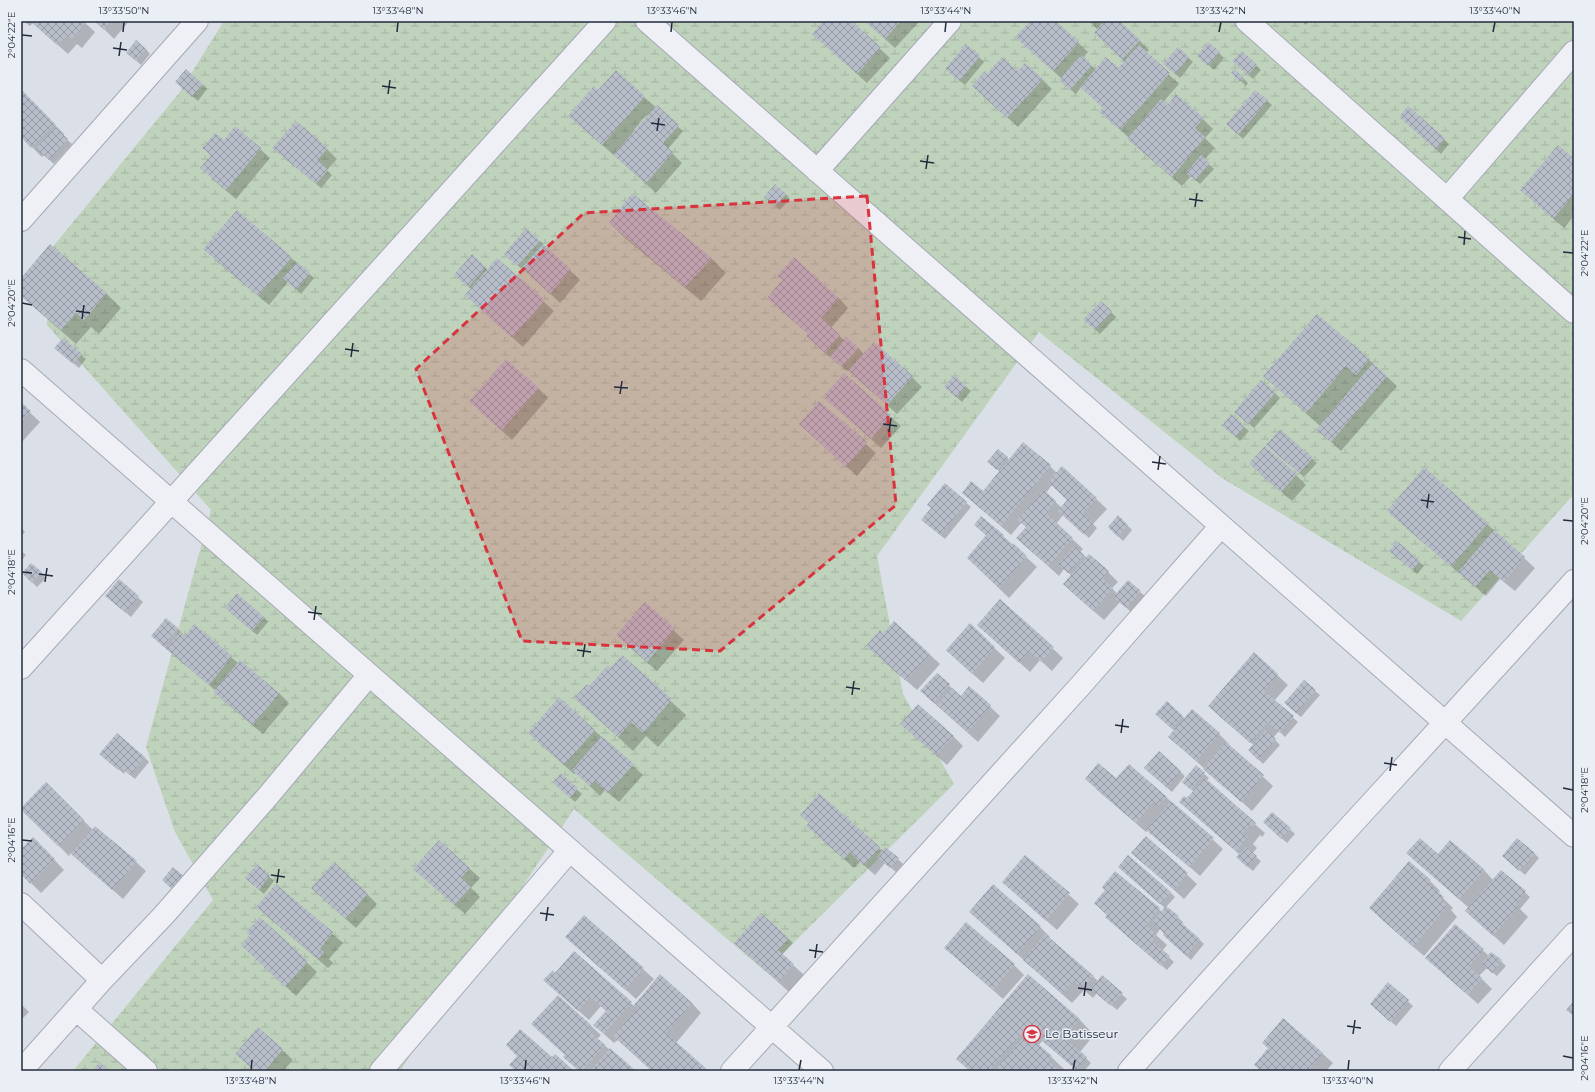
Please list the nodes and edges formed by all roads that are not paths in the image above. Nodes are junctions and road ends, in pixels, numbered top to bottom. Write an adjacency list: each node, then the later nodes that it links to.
1 (196, 21): 9 (street)
2 (605, 21): 12 (street)
3 (647, 21): 7 (street)
4 (950, 21): 7 (street)
5 (1247, 21): 8 (street)
6 (1574, 52): 8 (street)
7 (817, 171): 13 (street)
8 (1447, 199): 10 (street)
9 (21, 220)
10 (1574, 312)
11 (21, 370): 12 (street)
12 (171, 502): 15 (street); 16 (street)
13 (1221, 526): 17 (street); 24 (street)
14 (1574, 581): 17 (street)
15 (21, 668)
16 (369, 675): 19 (street); 22 (street)
17 (1445, 723): 18 (street); 30 (street)
18 (1574, 836)
19 (570, 850): 24 (street); 27 (street)
20 (21, 904): 22 (street)
21 (1574, 934): 31 (street)
22 (102, 980): 23 (street)
23 (76, 1009): 25 (street); 26 (street)
24 (772, 1028): 28 (street); 29 (street)
25 (22, 1071)
26 (146, 1071)
27 (381, 1071)
28 (732, 1071)
29 (822, 1071)
30 (1129, 1071)
31 (1450, 1071)

